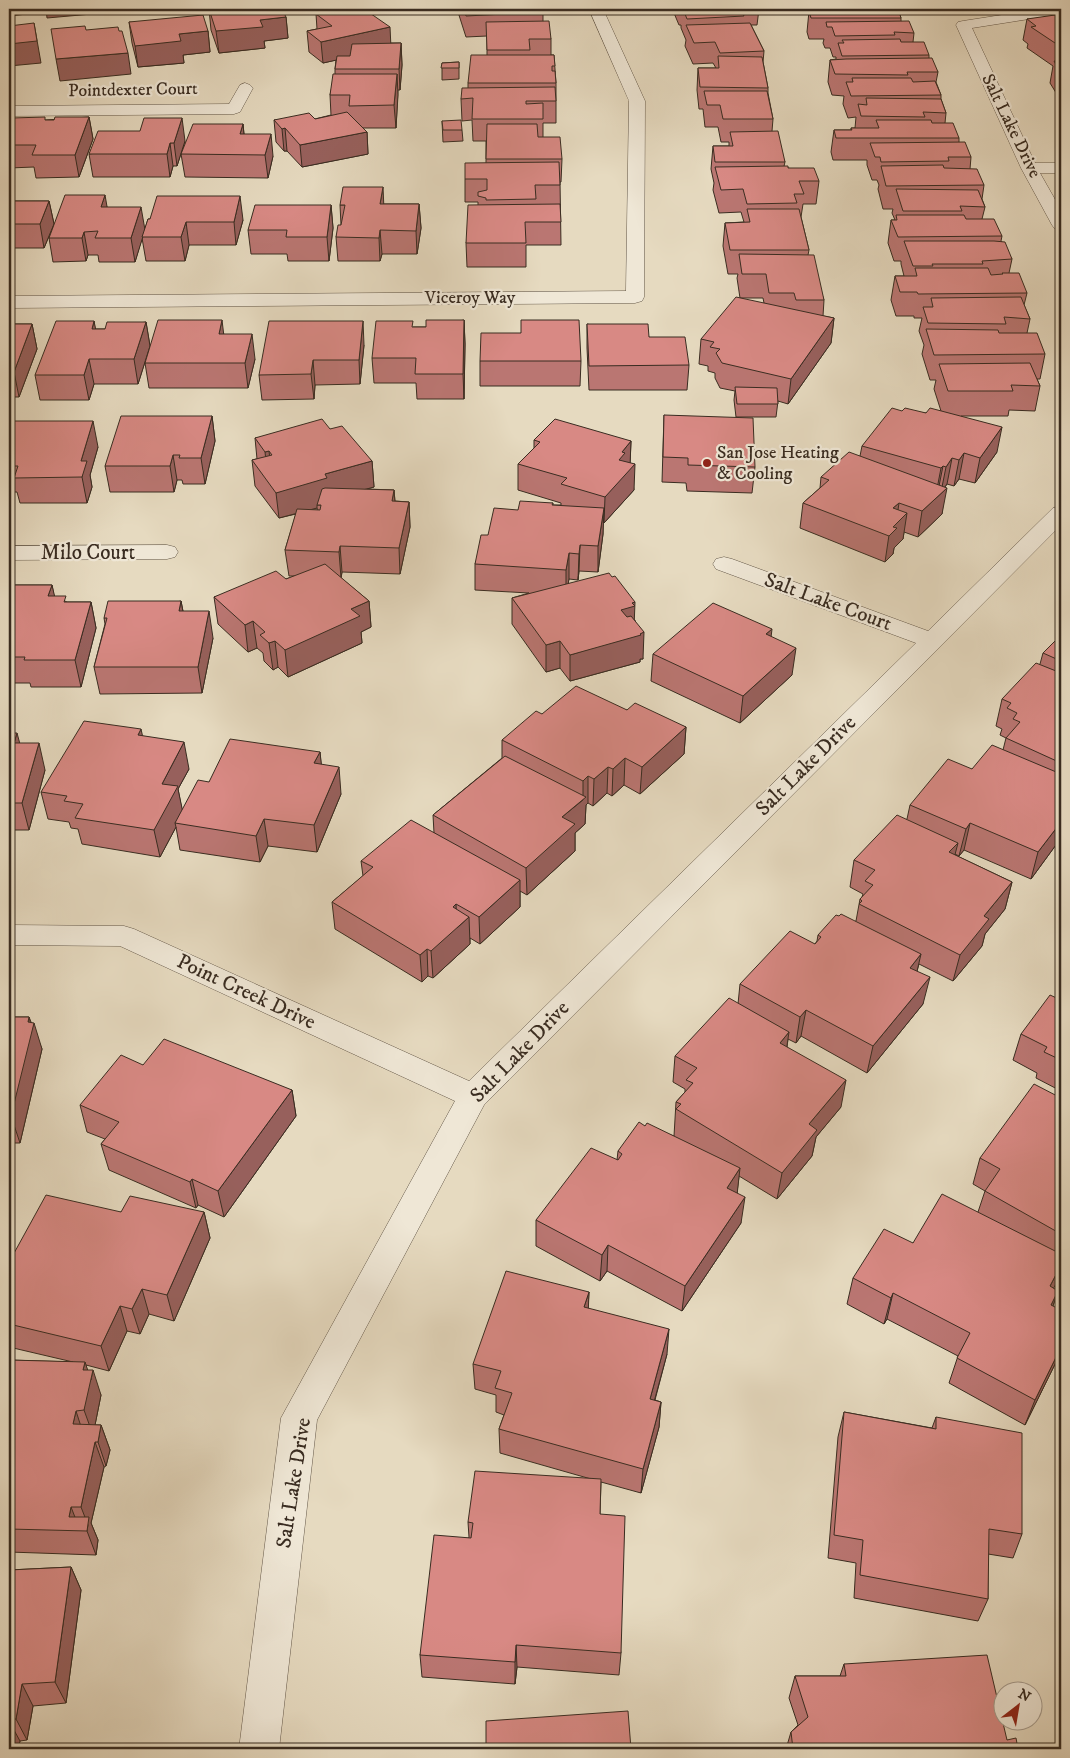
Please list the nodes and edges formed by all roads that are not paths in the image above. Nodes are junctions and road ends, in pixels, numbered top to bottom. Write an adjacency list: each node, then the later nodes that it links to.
1 (596, 9): 8 (street, Viceroy Way)
2 (1061, 10): 5 (street, Salt Lake Drive)
3 (245, 88): 4 (street, Pointdexter Court)
4 (9, 112)
5 (1030, 168): 6 (street); 7 (street, Salt Lake Drive)
6 (1061, 168)
7 (1061, 225)
8 (9, 302)
9 (1061, 513): 13 (street, Salt Lake Drive)
10 (167, 552): 11 (street, Milo Court)
11 (9, 553)
12 (724, 564): 13 (street, Salt Lake Court)
13 (932, 641): 15 (street, Salt Lake Drive)
14 (9, 935): 15 (street, Point Creek Drive)
15 (473, 1096): 16 (street, Salt Lake Drive)
16 (259, 1749)

